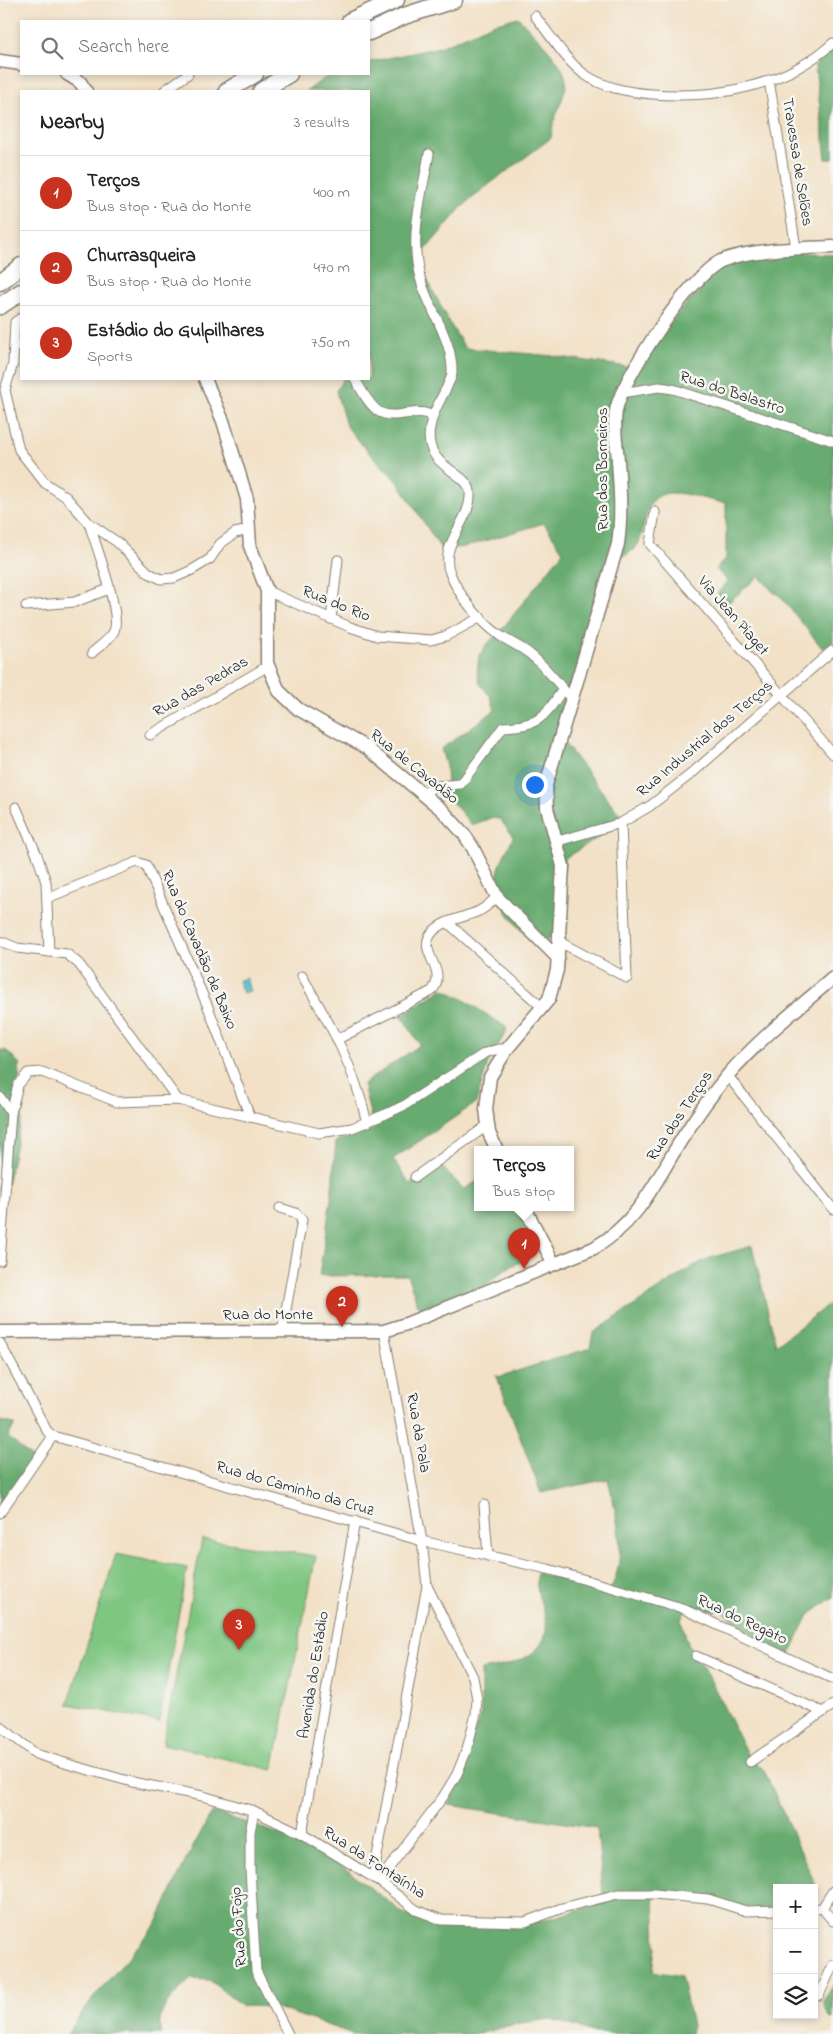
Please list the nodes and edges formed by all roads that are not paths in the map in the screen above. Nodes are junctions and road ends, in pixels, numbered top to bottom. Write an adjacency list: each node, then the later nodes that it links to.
1 (396, 0): 4 (highway)
2 (454, 0): 5 (highway)
3 (535, 16): 13 (street)
4 (352, 20)
5 (370, 32)
6 (833, 43): 13 (street)
7 (0, 61): 8 (street)
8 (20, 64)
9 (69, 75): 14 (street)
10 (187, 75): 15 (street)
11 (253, 75): 16 (highway)
12 (286, 75): 17 (highway)
13 (769, 80): 20 (street, Travessa de Selões)
14 (85, 90)
15 (165, 90)
16 (229, 90)
17 (263, 90)
18 (429, 154): 29 (street)
19 (833, 247): 20 (street, Rua dos Borneiros)
20 (796, 248): 28 (street, Rua dos Borneiros)
21 (20, 267): 22 (highway)
22 (0, 282)
23 (20, 293): 24 (highway)
24 (0, 306)
25 (18, 320): 32 (street)
26 (205, 380): 33 (street, Rua de Cavadão)
27 (356, 380): 29 (street)
28 (621, 393): 30 (street, Rua do Balastro); 45 (street, Rua dos Borneiros)
29 (432, 416): 38 (street)
30 (833, 441)
31 (655, 512): 44 (street, Via Jean Piaget)
32 (89, 523): 33 (street); 35 (street)
33 (249, 530): 36 (street, Rua de Cavadão)
34 (338, 560): 39 (street)
35 (110, 589): 37 (street); 41 (street)
36 (267, 591): 39 (street, Rua do Rio); 42 (street, Rua de Cavadão)
37 (26, 606)
38 (482, 617): 39 (street, Rua do Rio); 43 (street)
39 (331, 619)
40 (832, 650): 44 (street, Rua Industrial dos Terços)
41 (92, 653)
42 (268, 666): 46 (street, Rua das Pedras); 48 (street, Rua de Cavadão)
43 (563, 689): 45 (street); 48 (street)
44 (782, 694): 47 (street, Via Jean Piaget); 50 (street, Rua Industrial dos Terços)
45 (572, 700): 51 (street, Rua dos Borneiros)
46 (150, 735)
47 (833, 754)
48 (424, 794): 52 (street, Rua de Cavadão)
49 (16, 807): 53 (street)
50 (621, 823): 51 (street, Rua Industrial dos Terços); 56 (street)
51 (558, 841): 56 (street, Rua dos Borneiros)
52 (497, 897): 54 (street); 58 (street, Rua de Cavadão)
53 (47, 898): 57 (street); 68 (street, Rua do Cavadão de Baixo)
54 (448, 923): 61 (street); 62 (street)
55 (0, 941): 57 (street)
56 (558, 941): 58 (street, Rua dos Borneiros)
57 (49, 952): 66 (street)
58 (558, 958): 61 (street, Rua dos Borneiros)
59 (302, 976): 62 (street)
60 (833, 978): 64 (street, Rua dos Terços)
61 (543, 1008): 63 (street, Rua dos Borneiros)
62 (338, 1040): 69 (street)
63 (507, 1049): 69 (street); 70 (street, Rua dos Borneiros)
64 (728, 1076): 74 (street); 77 (street, Rua dos Terços)
65 (0, 1097): 67 (street)
66 (178, 1100): 67 (street); 68 (street)
67 (11, 1113): 76 (street)
68 (250, 1117): 69 (street)
69 (367, 1123)
70 (488, 1124): 71 (street, Rua dos Borneiros); 72 (street)
71 (496, 1146)
72 (415, 1177)
73 (280, 1208): 80 (street)
74 (833, 1209)
75 (527, 1211): 77 (street)
76 (0, 1261)
77 (554, 1264): 78 (street, Rua do Monte)
78 (384, 1331): 80 (street, Rua do Monte); 86 (street, Rua da Pala)
79 (0, 1332): 80 (street, Rua do Monte)
80 (282, 1332)
81 (0, 1343): 82 (street)
82 (53, 1436): 84 (street); 85 (street, Rua do Caminho da Cruz)
83 (484, 1505): 87 (street)
84 (0, 1513)
85 (355, 1521): 86 (street, Rua do Caminho da Cruz); 97 (street, Avenida do Estádio)
86 (422, 1541): 87 (street, Rua do Caminho da Cruz); 88 (street, Rua da Pala)
87 (488, 1556): 89 (street, Rua do Caminho da Cruz)
88 (427, 1586): 98 (street); 98 (street)
89 (635, 1595): 91 (street, Rua do Regato)
90 (696, 1656): 93 (street)
91 (833, 1679)
92 (833, 1705): 93 (street)
93 (823, 1712): 95 (street)
94 (0, 1726): 96 (street, Rua da Fontaínha)
95 (750, 1762)
96 (254, 1811): 97 (street, Rua da Fontaínha); 105 (street, Rua do Fojo)
97 (302, 1834): 98 (street, Rua da Fontaínha)
98 (376, 1880): 101 (street, Rua da Fontaínha)
99 (833, 1891): 100 (street)
100 (818, 1909): 102 (street)
101 (773, 1910)
102 (833, 1921)
103 (833, 1965): 104 (street)
104 (819, 1995)
105 (288, 2034)

